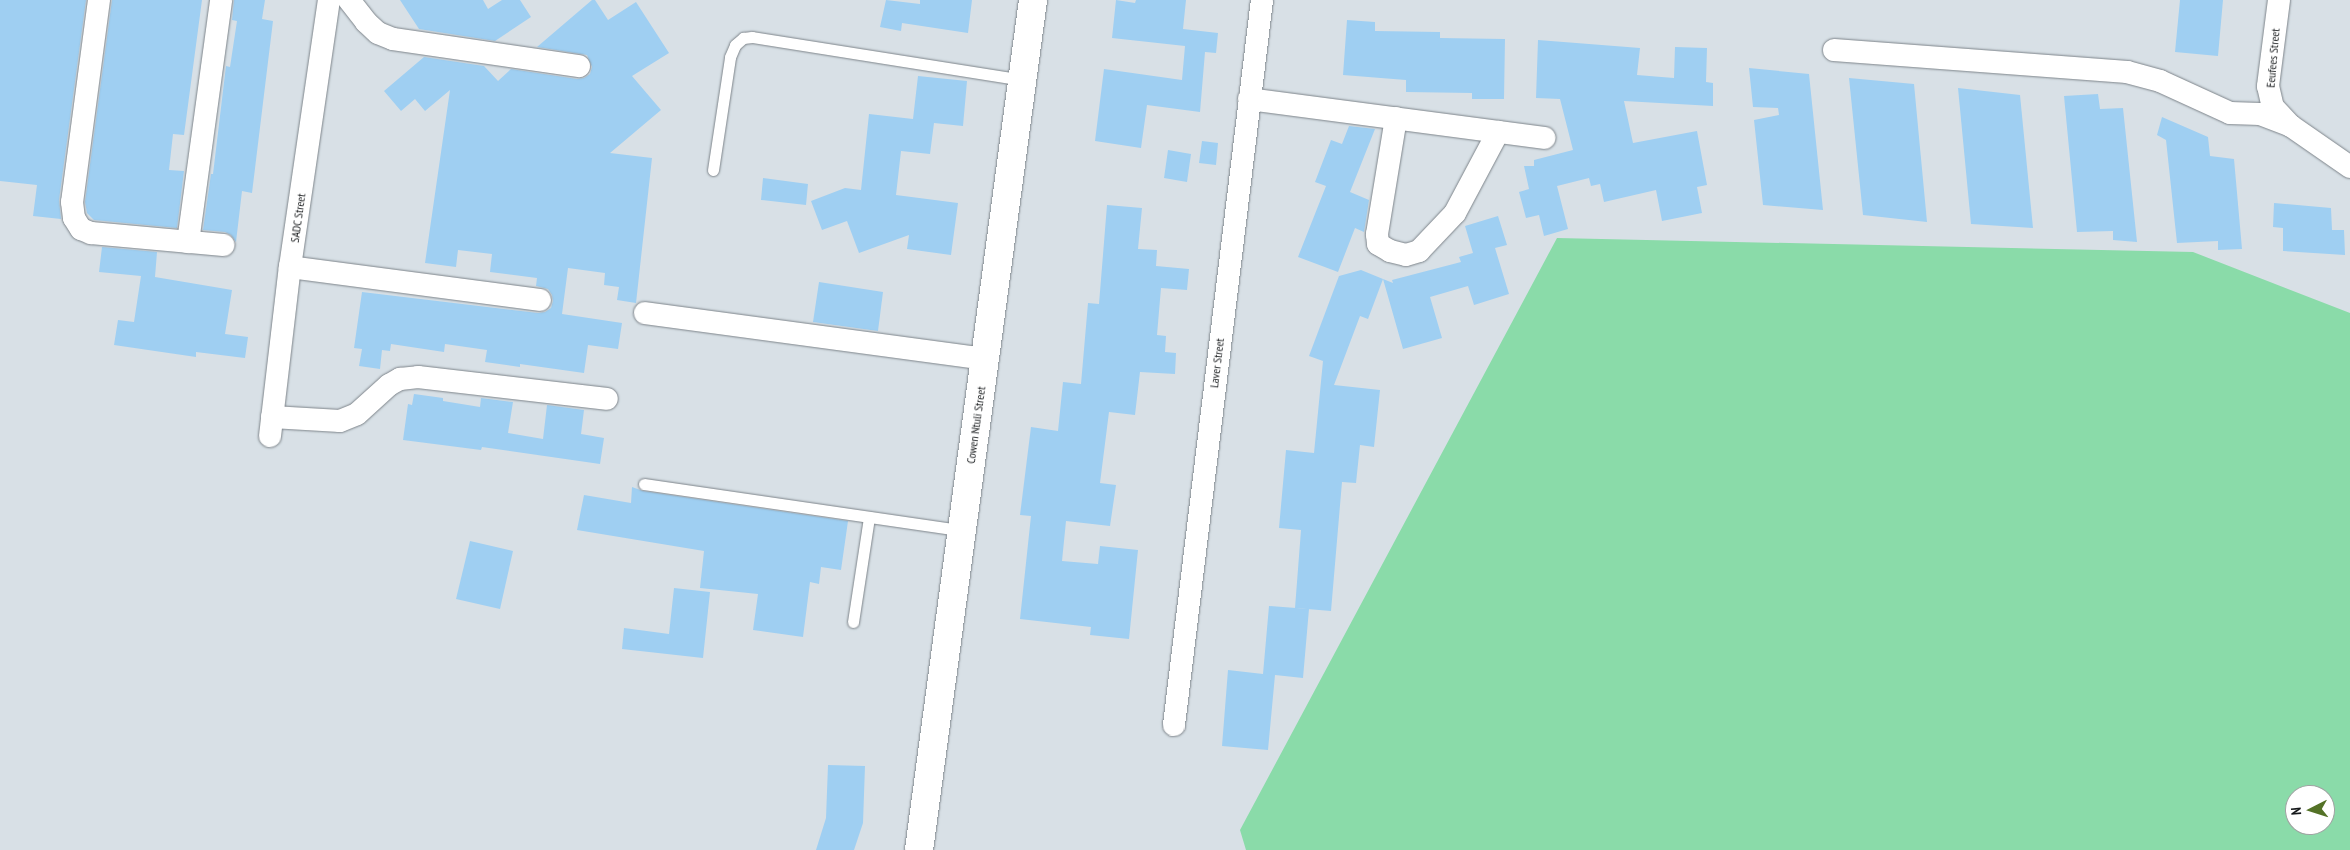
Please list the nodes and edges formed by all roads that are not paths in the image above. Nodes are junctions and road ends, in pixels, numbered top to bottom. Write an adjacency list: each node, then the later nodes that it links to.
1 (99, 0): 18 (street)
2 (221, 0): 18 (street)
3 (329, 0): 20 (street, SADC Street)
4 (349, 0): 9 (street)
5 (1033, 0): 10 (street, Cowen Ntuli Street)
6 (1262, 0): 11 (street, Laver Street)
7 (2279, 0): 13 (street, Eeufees Street)
8 (1834, 50): 13 (street)
9 (579, 66)
10 (1022, 80): 17 (lane); 23 (street, Cowen Ntuli Street)
11 (1249, 99): 12 (street); 29 (street, Laver Street)
12 (1396, 118): 14 (street); 14 (street)
13 (2292, 126): 16 (street, Eeufees Street)
14 (1498, 132): 15 (street)
15 (1544, 138)
16 (2350, 167)
17 (713, 170)
18 (188, 242): 19 (street)
19 (223, 246)
20 (290, 267): 21 (street); 24 (street, SADC Street)
21 (540, 300)
22 (645, 313): 23 (street)
23 (985, 360): 27 (street, Cowen Ntuli Street)
24 (607, 400)
25 (644, 484): 26 (lane)
26 (869, 517): 27 (lane); 28 (lane)
27 (962, 530): 30 (street, Cowen Ntuli Street)
28 (852, 622)
29 (1174, 726)
30 (919, 850)

